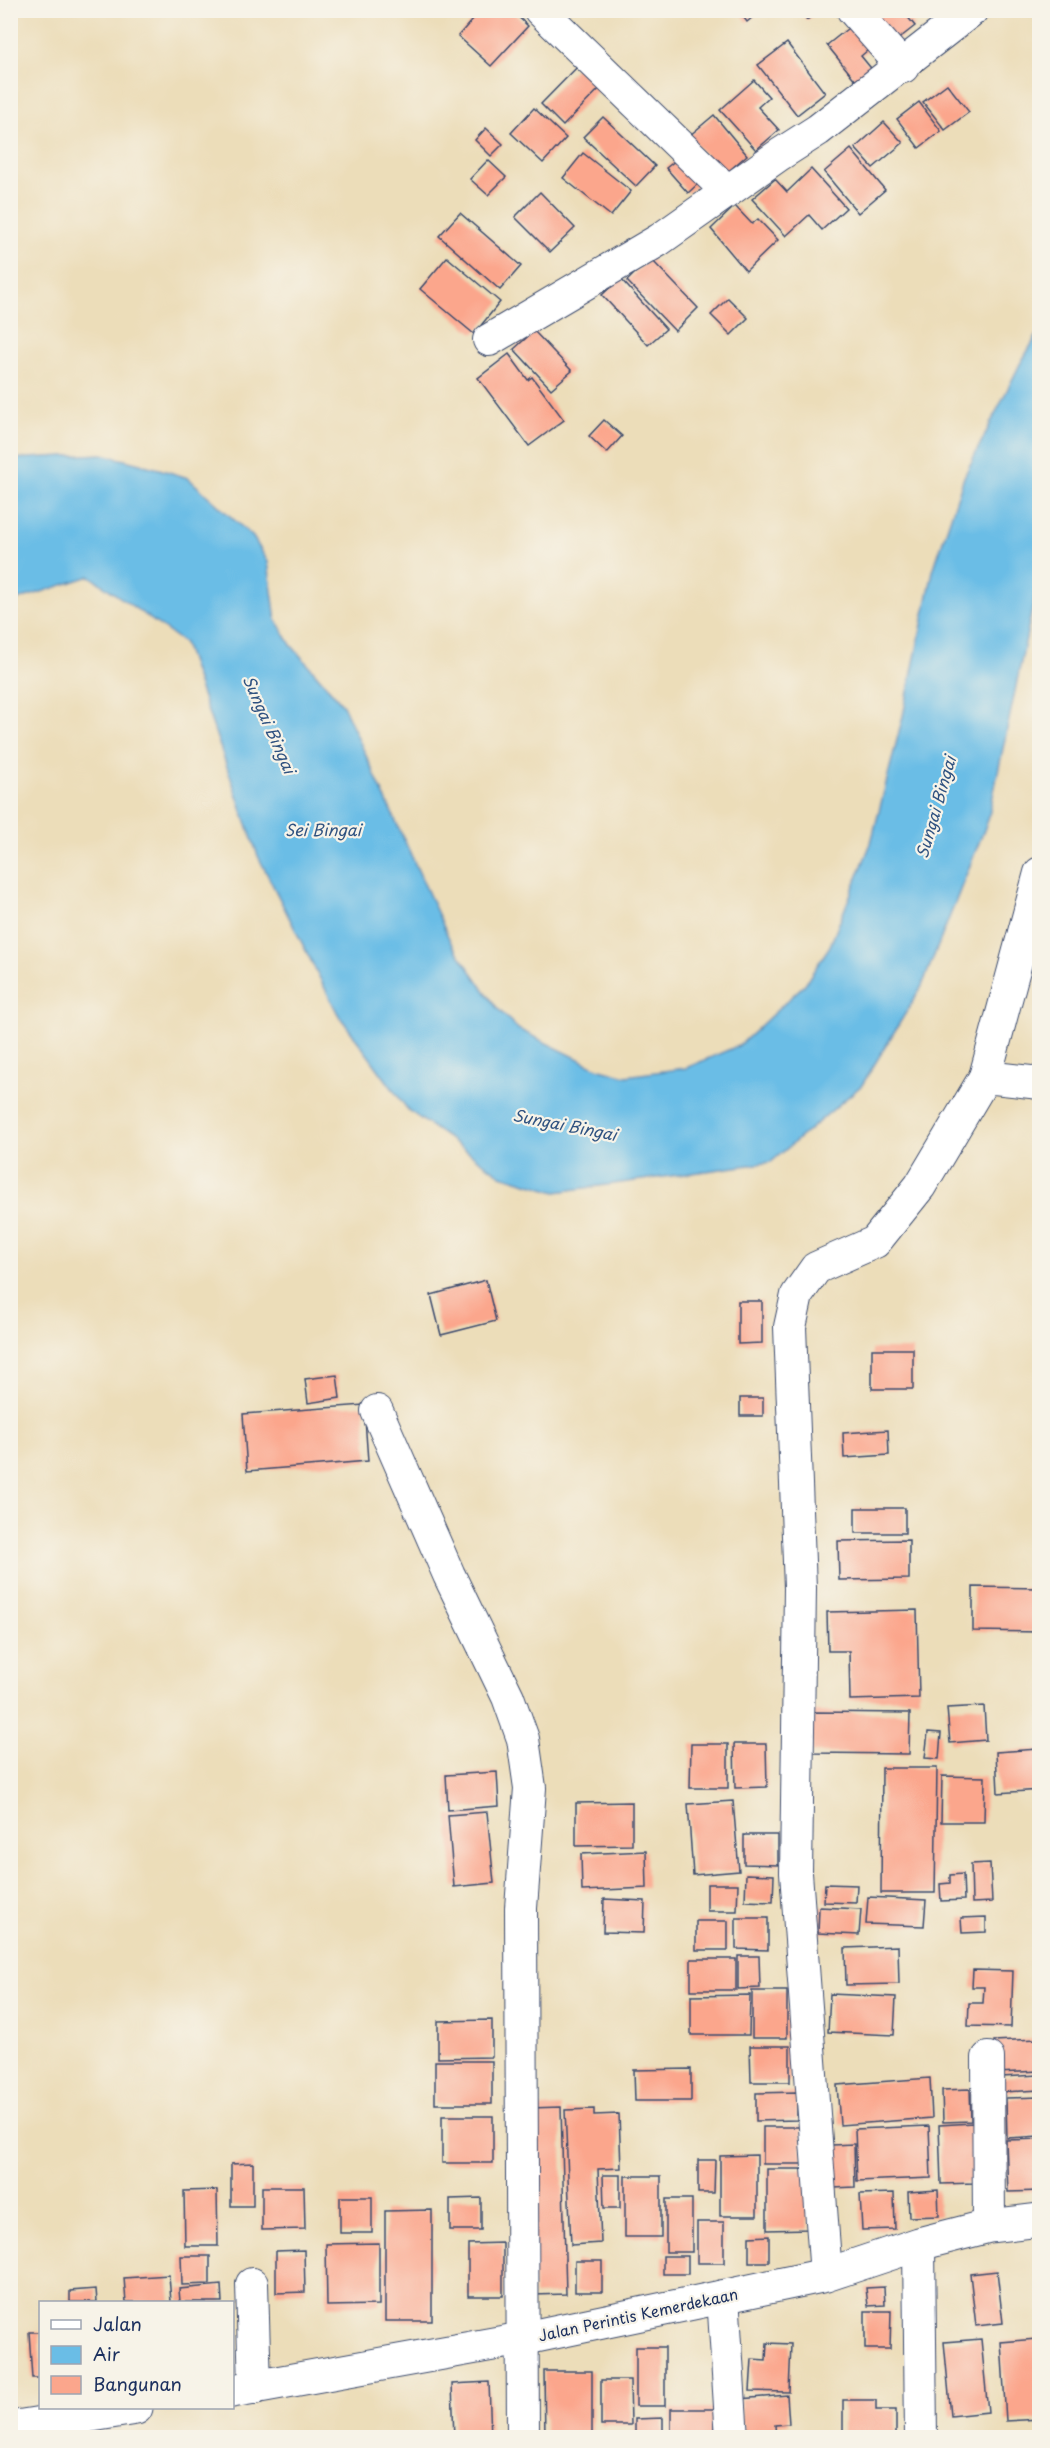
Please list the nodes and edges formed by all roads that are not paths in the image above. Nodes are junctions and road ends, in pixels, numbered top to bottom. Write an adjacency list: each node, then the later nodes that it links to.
1 (540, 10): 5 (street)
2 (853, 10): 4 (street)
3 (972, 10): 4 (street)
4 (903, 67): 5 (street)
5 (727, 191): 6 (street)
6 (489, 340)
7 (1040, 873): 8 (street)
8 (985, 1077): 9 (street); 15 (street)
9 (1040, 1083)
10 (377, 1411): 18 (street)
11 (988, 2058): 13 (street)
12 (1040, 2220): 13 (street, Jalan Perintis Kemerdekaan)
13 (989, 2226): 14 (street, Jalan Perintis Kemerdekaan)
14 (919, 2244): 15 (street, Jalan Perintis Kemerdekaan); 24 (street)
15 (826, 2275): 17 (street, Jalan Perintis Kemerdekaan)
16 (252, 2284): 19 (street)
17 (723, 2296): 18 (street, Jalan Perintis Kemerdekaan); 23 (street)
18 (521, 2339): 19 (street, Jalan Perintis Kemerdekaan); 22 (street)
19 (244, 2390)
20 (130, 2409): 21 (street)
21 (10, 2428)
22 (523, 2438)
23 (732, 2438)
24 (921, 2438)

